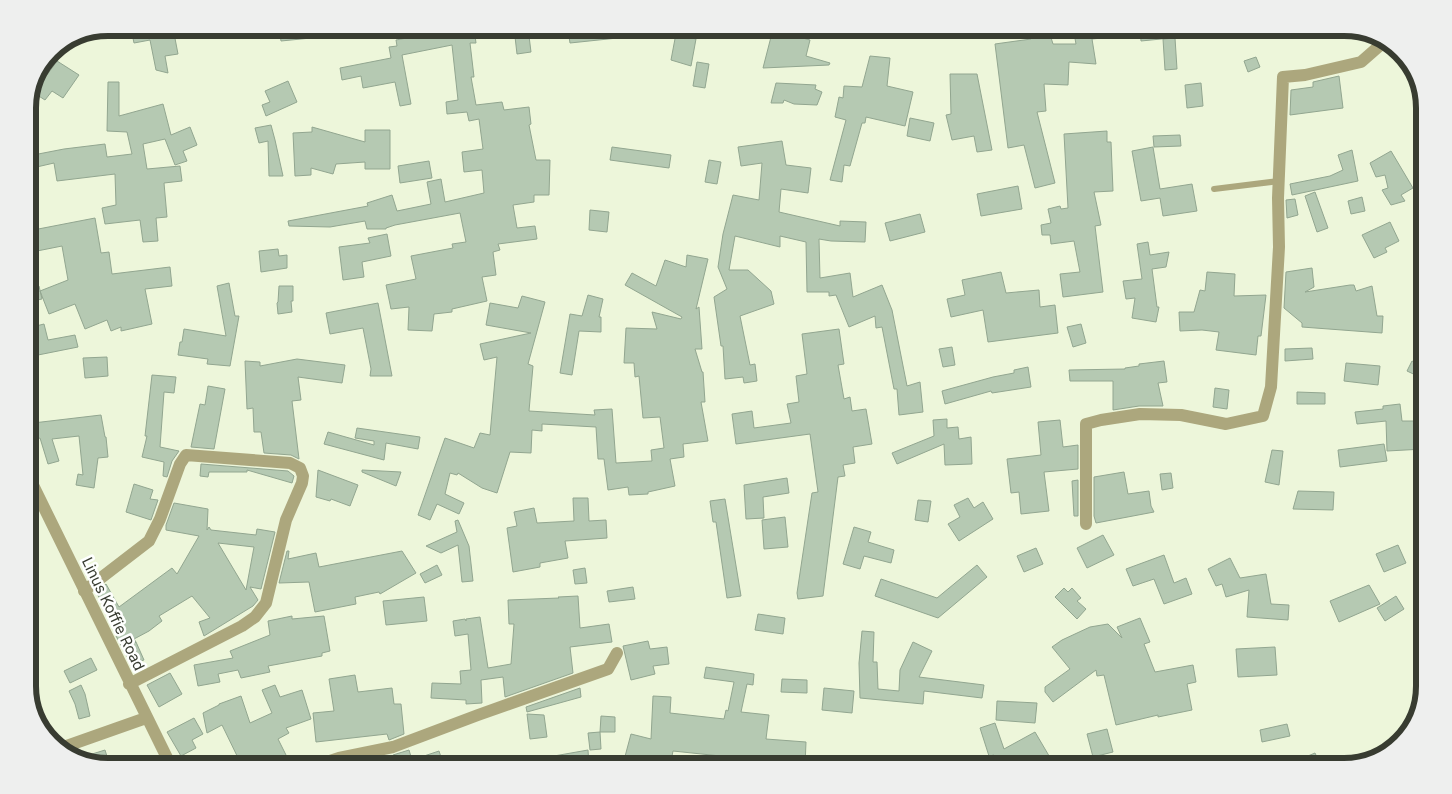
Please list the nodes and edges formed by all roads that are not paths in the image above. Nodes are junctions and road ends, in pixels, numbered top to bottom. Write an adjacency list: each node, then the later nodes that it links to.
1 (1380, 46): 2 (street)
2 (1278, 181): 3 (lane); 5 (street)
3 (1214, 189)
4 (36, 492): 6 (street, Linus Koffie Road)
5 (1086, 524)
6 (84, 592): 8 (street, Linus Koffie Road); 8 (street)
7 (617, 654): 12 (street)
8 (129, 684): 9 (street, Linus Koffie Road)
9 (146, 718): 10 (street); 11 (street, Linus Koffie Road)
10 (68, 746)
11 (167, 758)
12 (339, 758)

